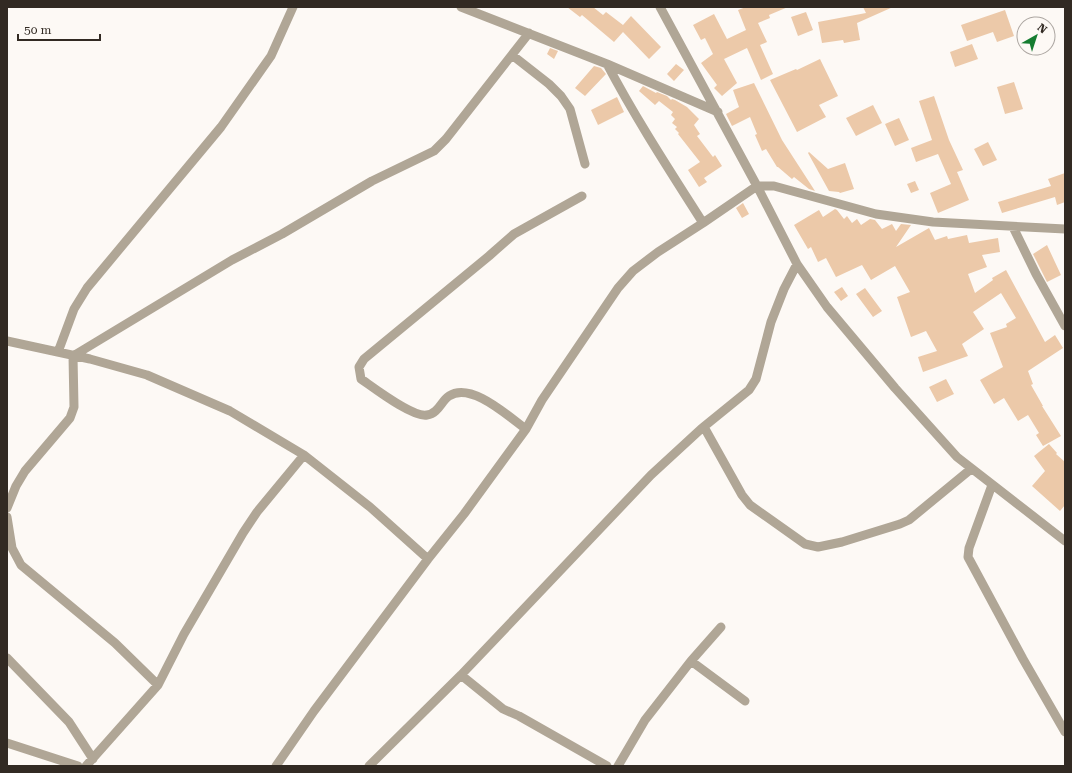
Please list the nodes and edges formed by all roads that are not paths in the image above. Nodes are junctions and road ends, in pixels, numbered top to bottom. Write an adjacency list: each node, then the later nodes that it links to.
1 (293, 7): 17 (street)
2 (460, 7): 4 (street)
3 (660, 7): 7 (street)
4 (529, 33): 5 (street); 6 (street)
5 (512, 55): 8 (street); 18 (street)
6 (608, 64): 7 (street); 11 (street)
7 (718, 112): 9 (street)
8 (585, 164)
9 (757, 186): 11 (street); 12 (street); 14 (street)
10 (582, 196): 20 (street)
11 (703, 223): 20 (street)
12 (1013, 227): 13 (street); 15 (street)
13 (1065, 230)
14 (797, 264): 19 (street); 22 (street)
15 (1065, 326)
16 (7, 341): 17 (street)
17 (58, 352): 18 (street)
18 (73, 356): 21 (street); 24 (street)
19 (704, 427): 22 (street); 31 (street)
20 (526, 430): 27 (street)
21 (304, 455): 27 (street); 32 (street)
22 (971, 469): 23 (street)
23 (992, 485): 26 (street); 34 (street)
24 (7, 508)
25 (7, 517): 32 (street)
26 (1064, 539)
27 (428, 559): 38 (street)
28 (721, 627): 30 (street)
29 (7, 658): 36 (street)
30 (691, 661): 33 (street); 41 (street)
31 (461, 675): 39 (street); 40 (street)
32 (158, 685): 36 (street)
33 (745, 701)
34 (1065, 732)
35 (7, 743): 37 (street)
36 (90, 763)
37 (78, 766)
38 (276, 766)
39 (369, 766)
40 (607, 766)
41 (618, 766)

